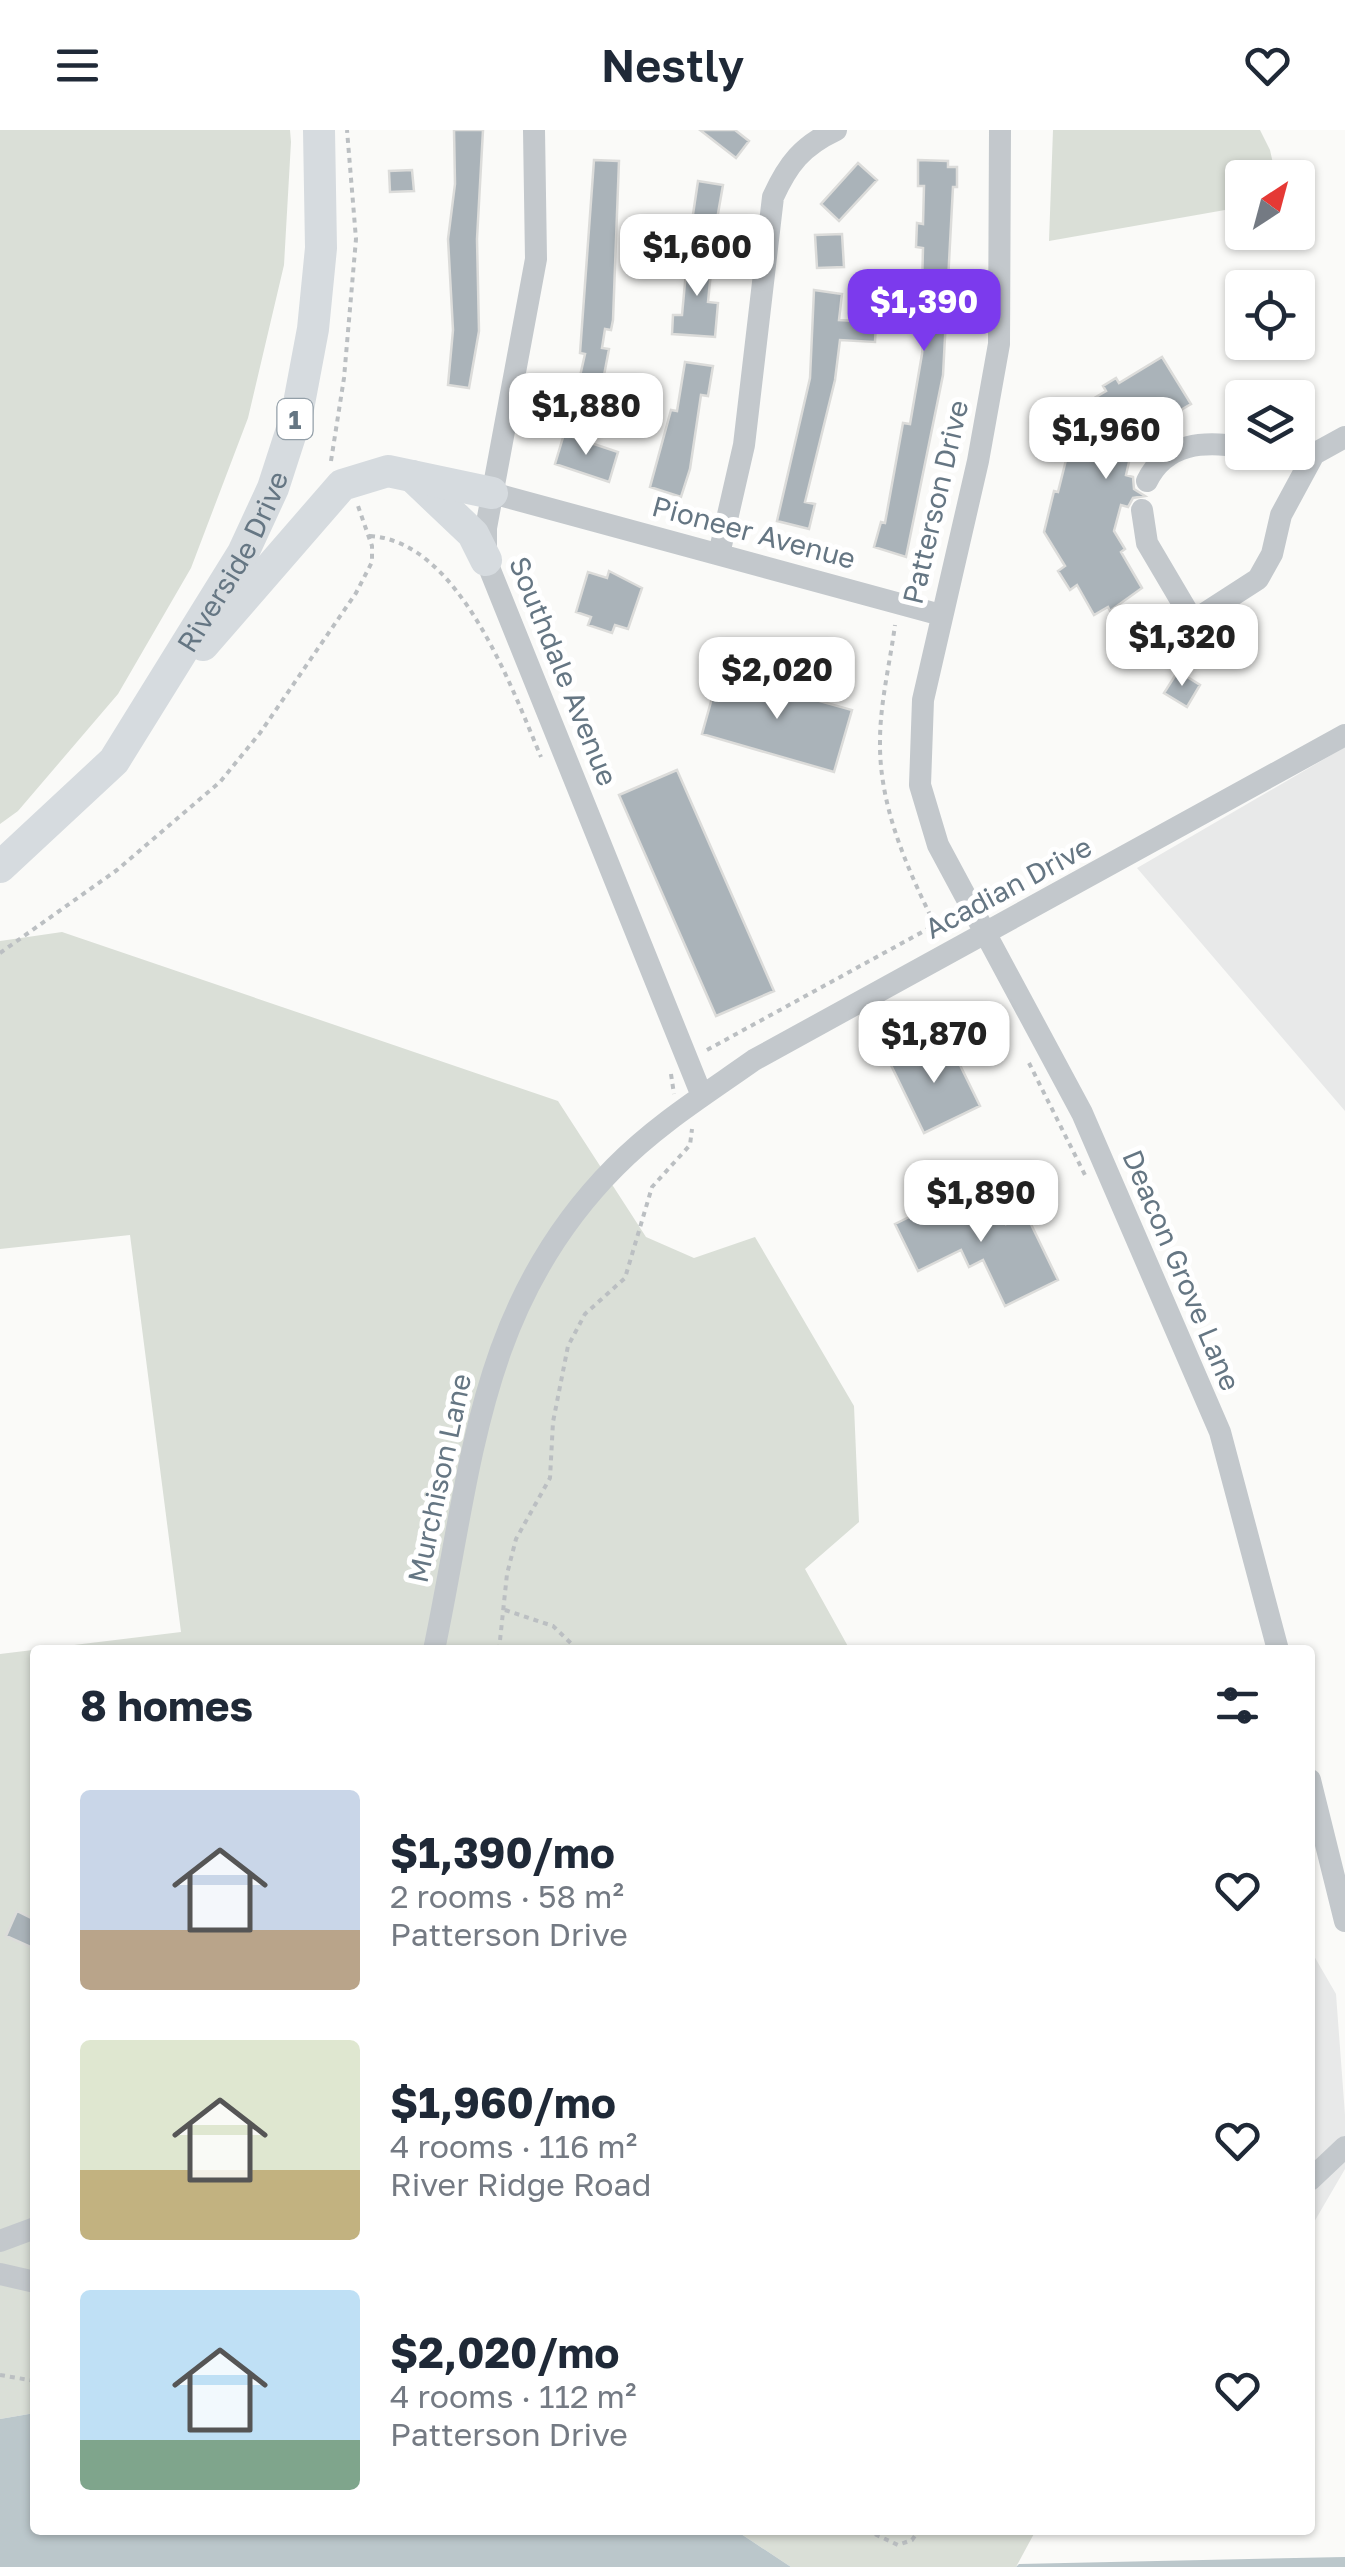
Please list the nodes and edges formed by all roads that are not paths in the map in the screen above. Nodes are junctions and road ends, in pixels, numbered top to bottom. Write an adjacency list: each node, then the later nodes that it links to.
1 (319, 130): 16 (highway, Riverside Drive / 1)
2 (534, 130): 11 (street, Southdale Avenue)
3 (836, 130): 13 (street)
4 (1000, 130): 15 (street, Patterson Drive)
5 (1345, 438): 7 (street)
6 (1225, 445): 10 (street)
7 (1315, 453)
8 (1305, 470): 12 (street)
9 (408, 474): 11 (highway); 14 (highway); 16 (highway)
10 (1147, 481)
11 (492, 494): 13 (street, Pioneer Avenue); 14 (street, Southdale Avenue)
12 (1142, 510)
13 (718, 554): 15 (street, Pioneer Avenue)
14 (486, 560): 20 (street, Southdale Avenue)
15 (941, 614): 19 (street, Patterson Drive)
16 (168, 679): 18 (highway, Riverside Drive / 1)
17 (1345, 734): 19 (street, Acadian Drive)
18 (0, 867)
19 (984, 932): 20 (street, Acadian Drive); 22 (street, Deacon Grove Lane)
20 (702, 1096): 21 (street, Murchison Lane)
21 (435, 1645)
22 (1277, 1645)
23 (1315, 1800): 24 (street)
24 (1345, 1921)
25 (1345, 2147): 26 (street)
26 (1315, 2175)
27 (30, 2230): 28 (street)
28 (0, 2240)
29 (0, 2274): 30 (street)
30 (30, 2281)

